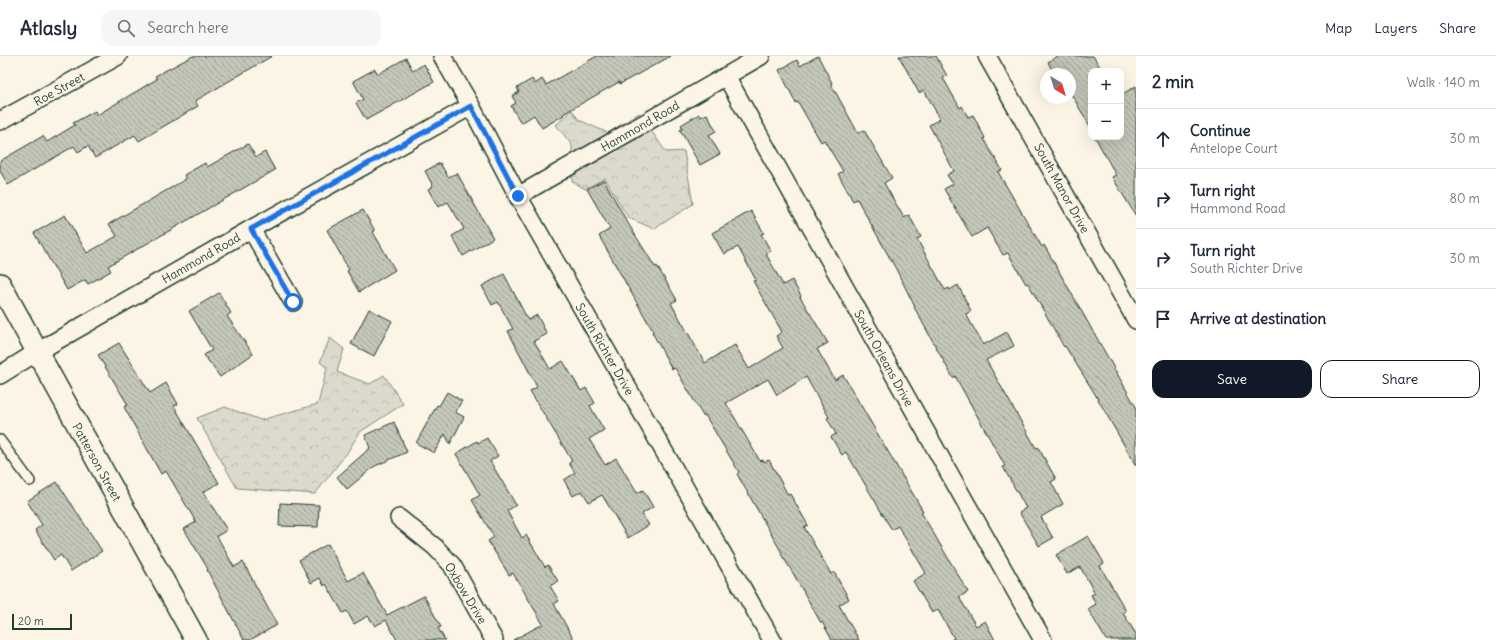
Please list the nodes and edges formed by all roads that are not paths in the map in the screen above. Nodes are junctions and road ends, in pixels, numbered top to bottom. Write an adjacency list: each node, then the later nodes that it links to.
1 (118, 56): 7 (street, Roe Street)
2 (442, 56): 6 (street, South Richter Drive)
3 (761, 56): 5 (street, Hammond Road)
4 (987, 56): 12 (street, South Manor Drive)
5 (726, 76): 8 (street, Hammond Road); 21 (street, South Orleans Drive)
6 (471, 106): 8 (street, South Richter Drive); 9 (street, Hammond Road)
7 (0, 121)
8 (518, 196): 20 (street, South Richter Drive)
9 (251, 229): 11 (street); 13 (street, Hammond Road)
10 (0, 284): 13 (street, Patterson Street)
11 (293, 302)
12 (1136, 320)
13 (36, 352): 14 (street, Hammond Road); 18 (street, Patterson Street)
14 (0, 376)
15 (0, 440): 16 (lane)
16 (30, 481)
17 (399, 518): 19 (street, Oxbow Drive)
18 (196, 640)
19 (494, 640)
20 (772, 640)
21 (1042, 640)

